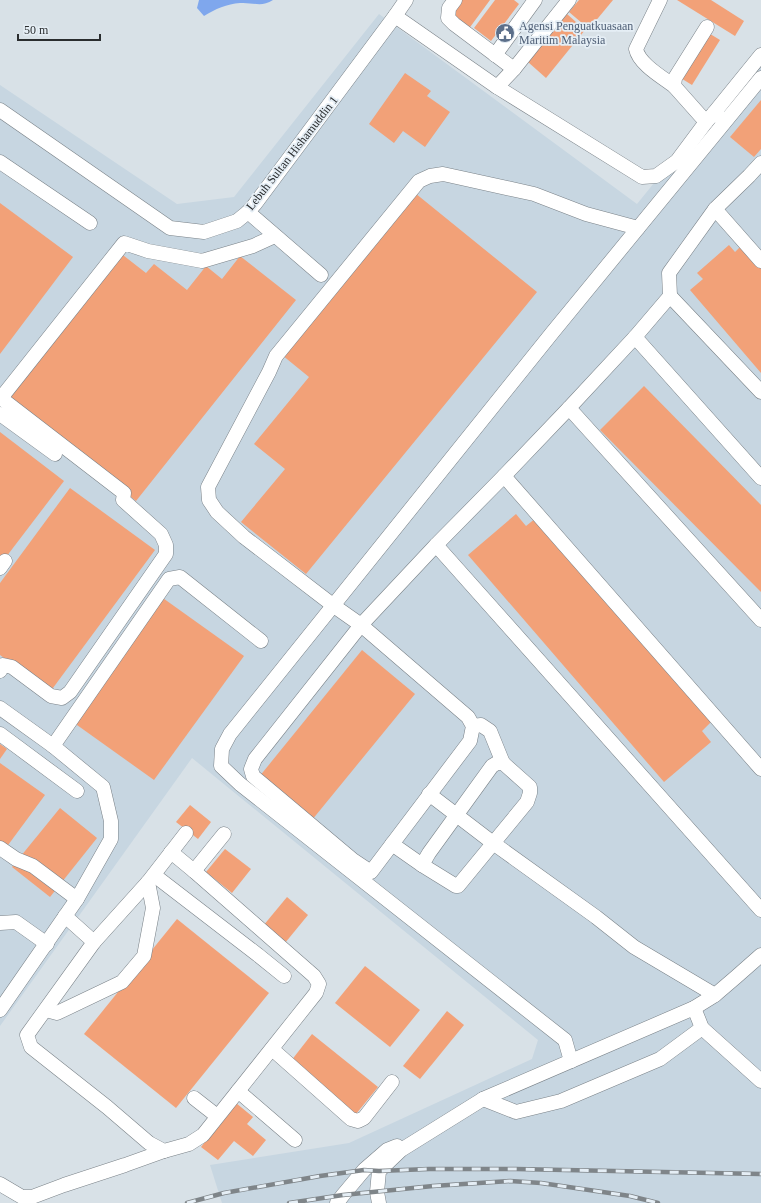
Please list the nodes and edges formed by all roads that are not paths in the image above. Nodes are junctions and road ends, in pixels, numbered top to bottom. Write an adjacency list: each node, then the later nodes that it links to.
1 (406, 0): 6 (street, Lebuh Sultan Hishamuddin 1)
2 (455, 0): 8 (street)
3 (535, 0): 8 (street)
4 (569, 0): 10 (street)
5 (660, 0): 12 (street)
6 (396, 16): 13 (street); 20 (street, Lebuh Sultan Hishamuddin 1)
7 (707, 27): 12 (street)
8 (494, 55): 10 (street)
9 (761, 55): 15 (street)
10 (514, 69): 13 (street)
11 (761, 78): 16 (street)
12 (674, 86): 15 (street)
13 (497, 87): 15 (street)
14 (0, 110): 20 (street, Lebuh Sultan Hishamuddin 1)
15 (710, 117): 16 (street)
16 (726, 122): 22 (street)
17 (0, 162): 21 (street)
18 (761, 163): 19 (street)
19 (715, 209): 24 (street); 26 (street)
20 (248, 212): 23 (street)
21 (90, 223)
22 (638, 228): 35 (street); 35 (street)
23 (275, 236): 25 (street); 39 (street)
24 (761, 261)
25 (322, 275)
26 (670, 296): 27 (street); 28 (street)
27 (635, 338): 29 (street); 33 (street)
28 (761, 392)
29 (569, 408): 32 (street); 36 (street)
30 (0, 414): 31 (street)
31 (55, 454)
32 (504, 476): 34 (street); 45 (street)
33 (761, 478)
34 (436, 545): 37 (street); 59 (street)
35 (334, 606): 37 (street); 72 (street)
36 (761, 620)
37 (361, 625): 41 (street); 52 (street)
38 (261, 641): 43 (street)
39 (1, 666)
40 (0, 708): 43 (street)
41 (473, 726): 44 (street); 47 (street)
42 (0, 734): 46 (street)
43 (53, 746): 58 (street)
44 (503, 762): 48 (street); 51 (street)
45 (761, 769)
46 (77, 791)
47 (429, 794): 48 (street); 52 (street)
48 (457, 816): 51 (street); 55 (street)
49 (186, 833): 54 (street)
50 (224, 834): 56 (street)
51 (493, 843): 55 (street); 66 (street)
52 (392, 844): 55 (street)
53 (0, 848): 58 (street)
54 (171, 852): 56 (street); 57 (street)
55 (422, 865)
56 (194, 871): 71 (street)
57 (151, 878): 62 (street); 65 (street); 69 (street)
58 (77, 899): 60 (street)
59 (761, 910)
60 (65, 916): 62 (street); 63 (street)
61 (0, 923): 63 (street)
62 (94, 942): 69 (street)
63 (47, 944): 68 (street)
64 (761, 955): 66 (street)
65 (284, 976)
66 (715, 995): 67 (street)
67 (694, 1008): 70 (street); 72 (street)
68 (0, 1010)
69 (46, 1010): 81 (street)
70 (702, 1028): 73 (street); 77 (street)
71 (272, 1049): 74 (street); 75 (street)
72 (571, 1061): 77 (street)
73 (761, 1081)
74 (392, 1082)
75 (238, 1091): 78 (street); 80 (street)
76 (194, 1098): 78 (street)
77 (483, 1099): 79 (street)
78 (217, 1116): 81 (street)
79 (420, 1138): 83 (street); 84 (street)
80 (295, 1140)
81 (164, 1151): 82 (street)
82 (0, 1184)
83 (338, 1203)
84 (379, 1203)

